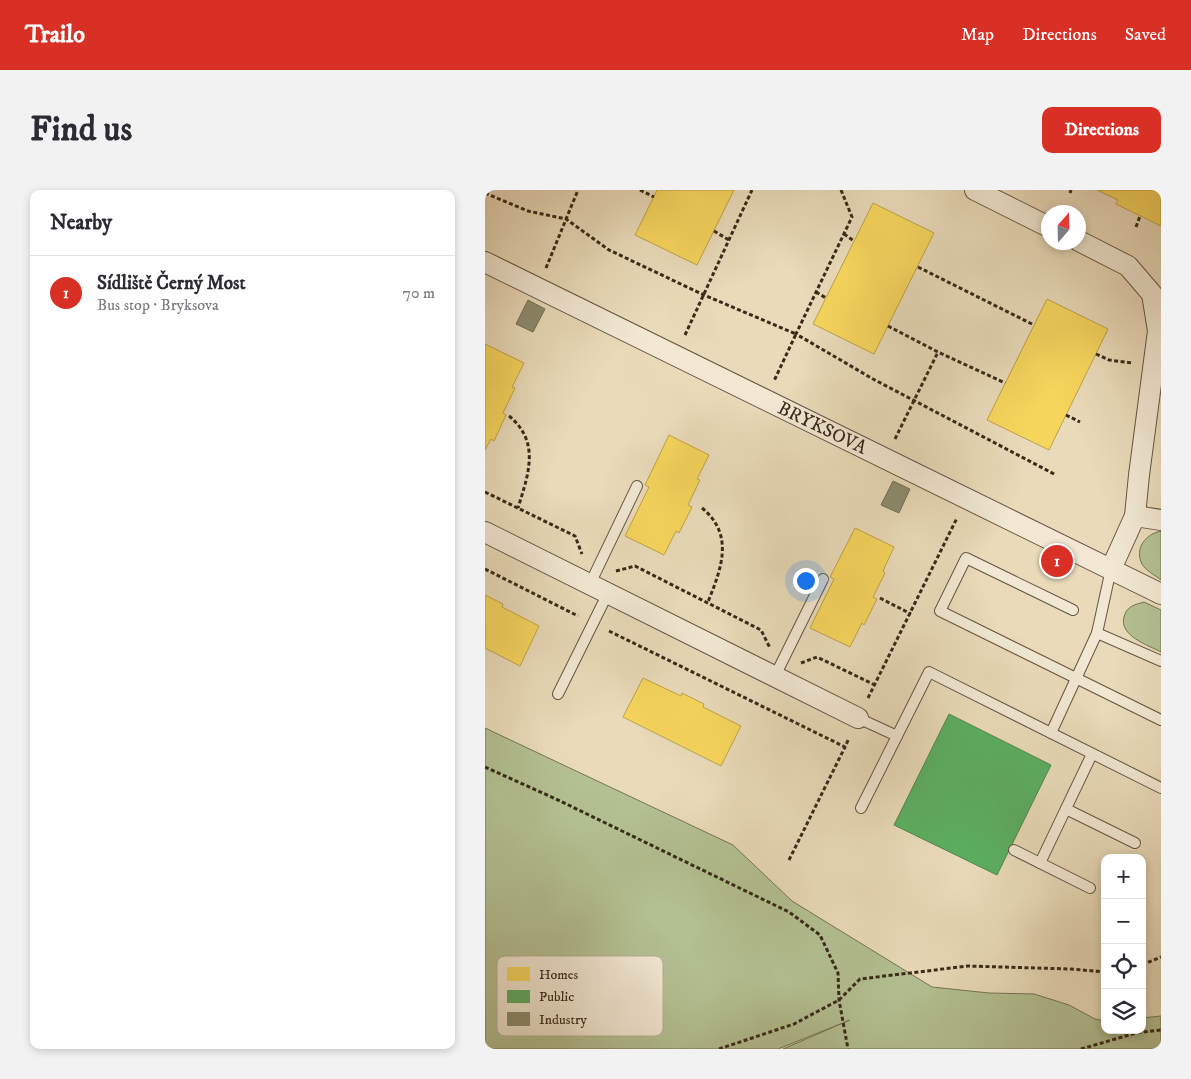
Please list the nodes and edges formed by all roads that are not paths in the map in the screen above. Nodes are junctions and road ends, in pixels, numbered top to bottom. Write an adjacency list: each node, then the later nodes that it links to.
1 (975, 190): 2 (street)
2 (1041, 222)
3 (1086, 245): 6 (street)
4 (485, 262): 9 (street, BRYKSOVA)
5 (637, 486): 10 (lane)
6 (1135, 516): 7 (street); 9 (street)
7 (1161, 520)
8 (485, 532): 10 (street)
9 (1111, 568): 13 (street, BRYKSOVA); 15 (lane)
10 (594, 575): 12 (street)
11 (823, 579): 17 (lane)
12 (609, 593): 17 (street); 19 (lane)
13 (1161, 594)
14 (1073, 610): 18 (lane)
15 (1097, 633): 16 (lane); 18 (lane)
16 (1161, 662)
17 (775, 676): 20 (street)
18 (1076, 678): 21 (lane); 22 (lane)
19 (558, 694)
20 (858, 718): 23 (lane)
21 (1161, 720)
22 (1051, 733): 23 (lane); 24 (lane)
23 (897, 736): 26 (lane)
24 (1092, 754): 25 (lane); 27 (lane)
25 (1161, 788)
26 (861, 808)
27 (1066, 809): 28 (lane); 30 (lane)
28 (1135, 843)
29 (1014, 850): 30 (lane)
30 (1040, 863): 31 (lane)
31 (1090, 888)

